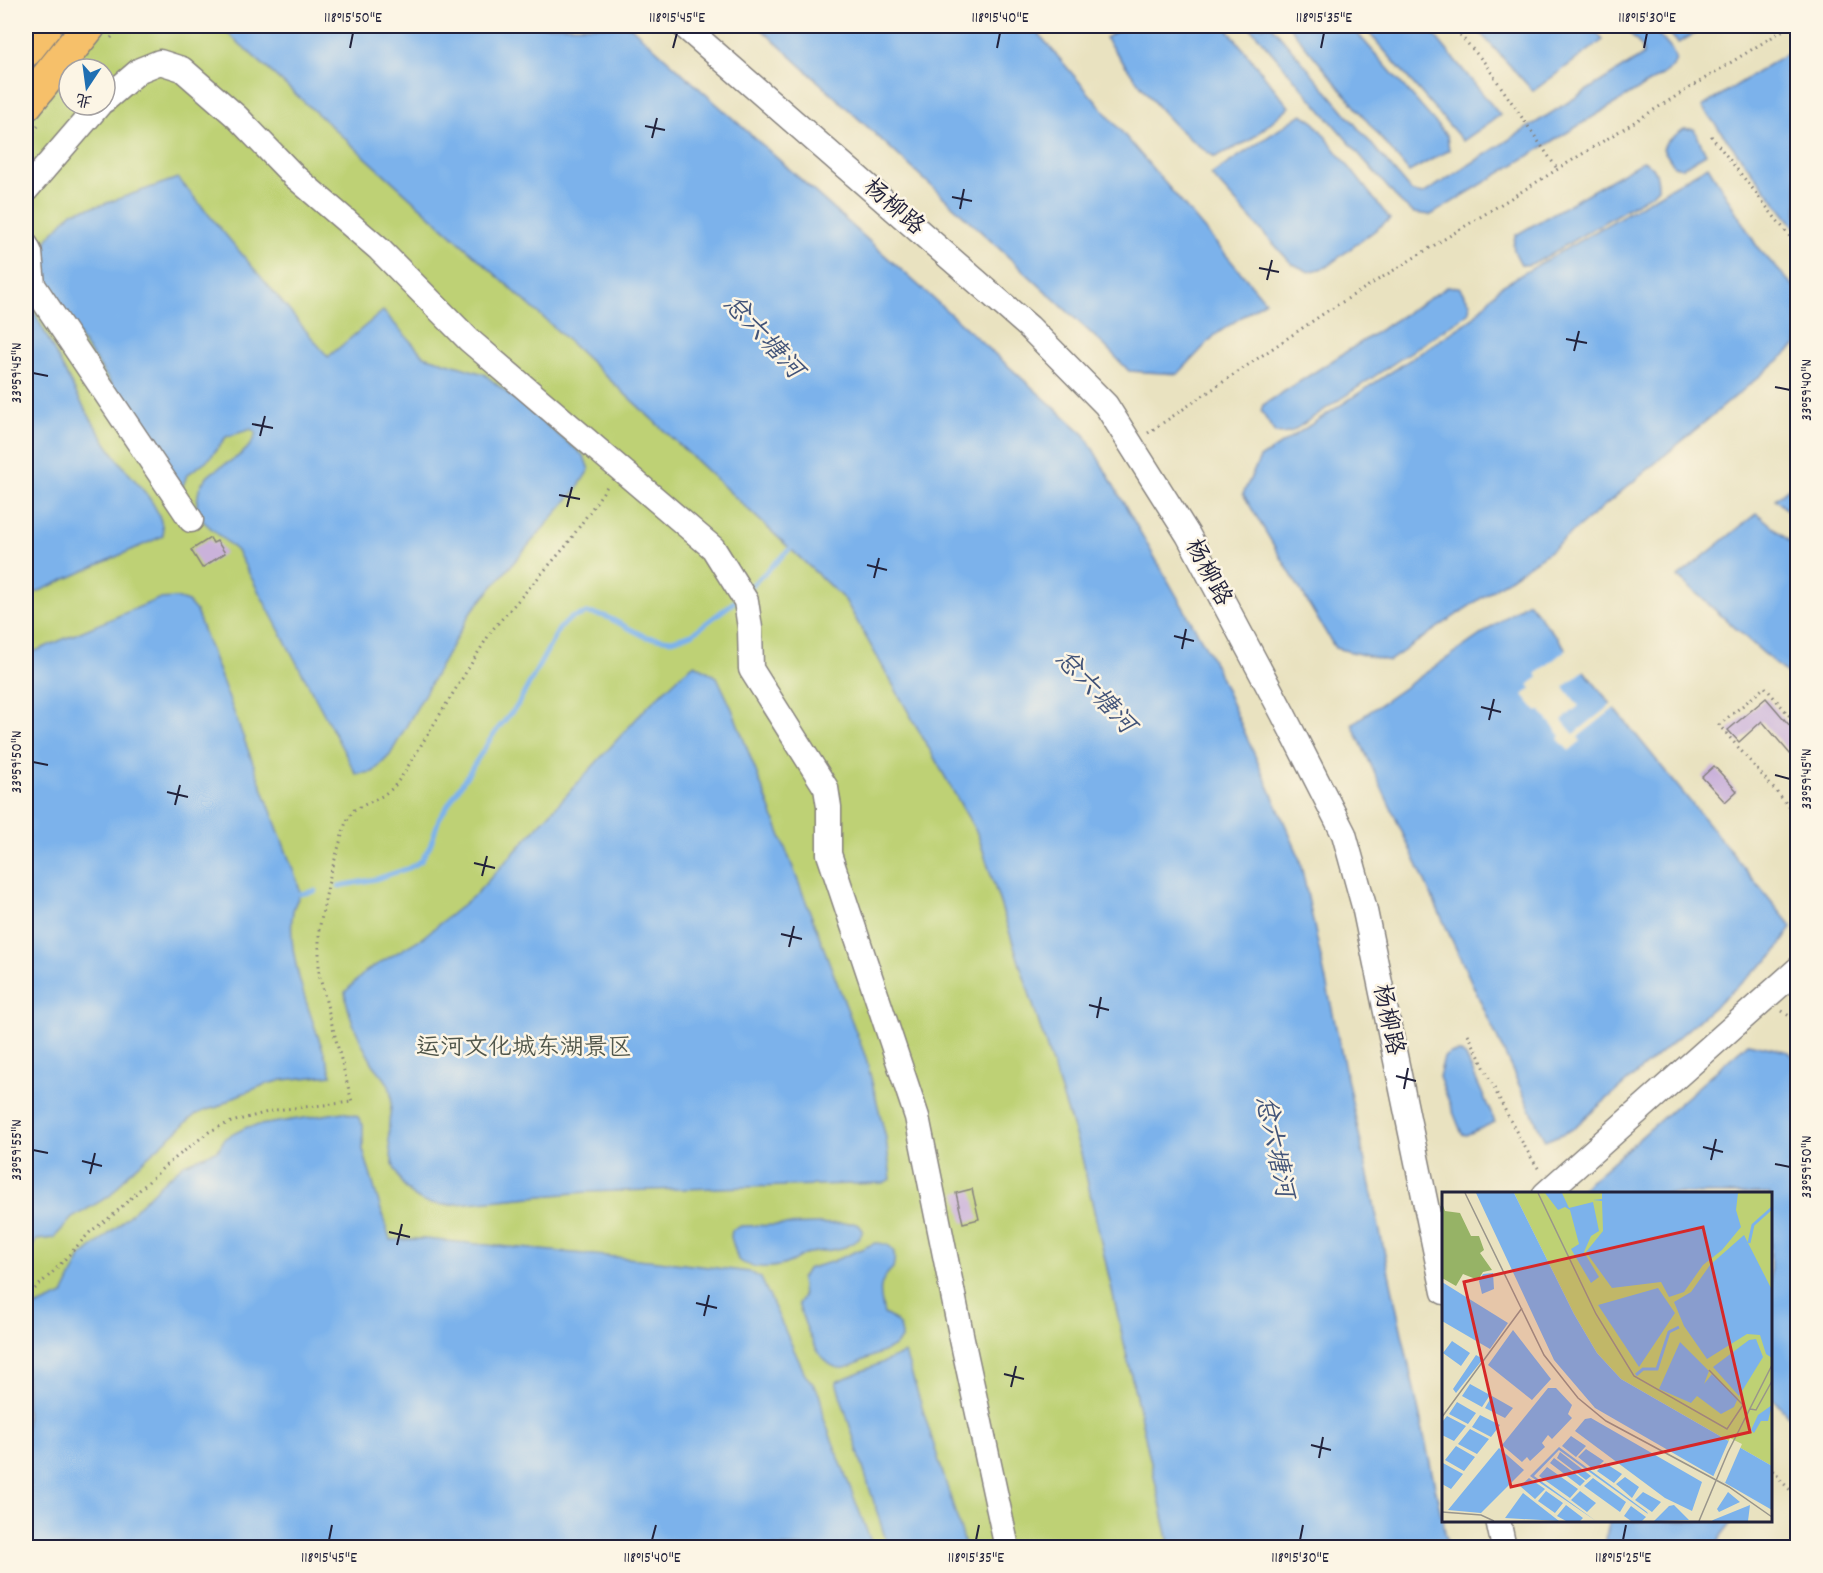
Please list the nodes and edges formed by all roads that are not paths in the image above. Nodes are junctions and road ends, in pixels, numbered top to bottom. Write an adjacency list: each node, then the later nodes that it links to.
1 (45, 26): 4 (highway)
2 (88, 26): 6 (highway)
3 (684, 26): 13 (street, 杨柳路)
4 (26, 50)
5 (117, 90): 15 (street)
6 (26, 104)
7 (89, 117): 8 (street)
8 (26, 190)
9 (26, 245): 10 (street)
10 (191, 520)
11 (1797, 969): 12 (street)
12 (1548, 1191)
13 (1442, 1282)
14 (1498, 1522): 16 (street)
15 (1007, 1548)
16 (1504, 1548)

